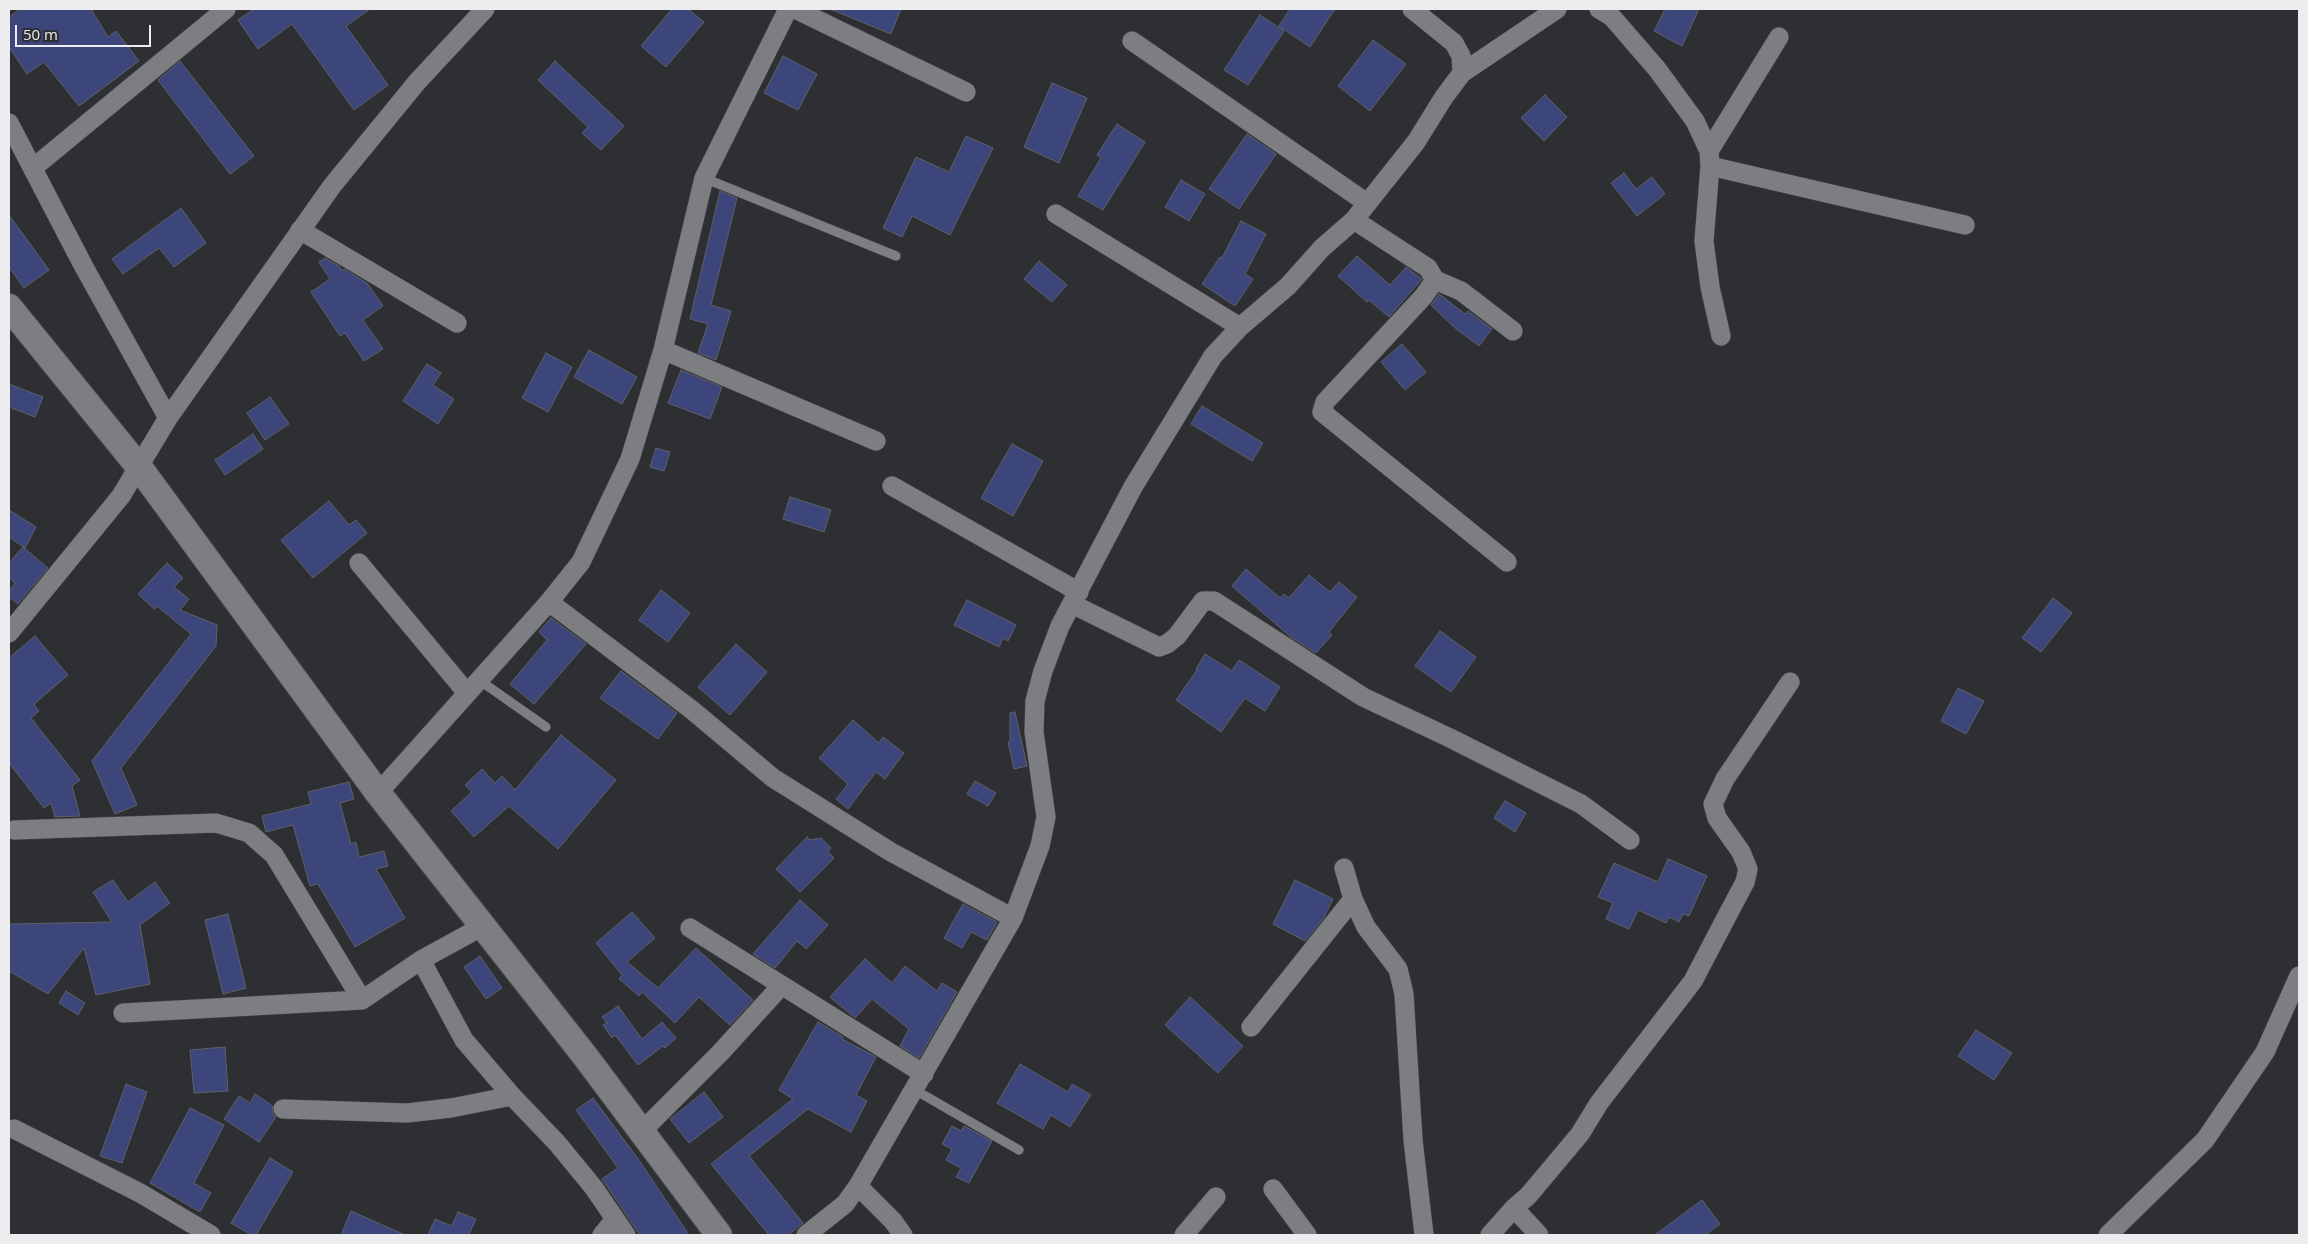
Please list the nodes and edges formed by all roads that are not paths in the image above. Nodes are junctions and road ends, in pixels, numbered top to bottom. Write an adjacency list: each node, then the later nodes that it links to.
1 (226, 9): 14 (street)
2 (485, 9): 20 (street)
3 (788, 9): 15 (street)
4 (795, 9): 11 (street)
5 (1412, 9): 10 (street)
6 (1557, 9): 10 (street)
7 (1599, 9): 13 (street)
8 (1779, 37): 13 (street)
9 (1132, 41): 16 (street)
10 (1462, 73): 16 (street)
11 (966, 92)
12 (9, 123): 14 (street)
13 (1709, 159): 19 (street); 27 (street)
14 (33, 168): 29 (street)
15 (704, 178): 21 (lane); 28 (street)
16 (1367, 204): 18 (street)
17 (1056, 214): 25 (street)
18 (1354, 220): 22 (street); 25 (street)
19 (1964, 225)
20 (300, 230): 24 (street); 29 (street)
21 (896, 256)
22 (1435, 280): 26 (street); 33 (street)
23 (9, 307): 31 (street)
24 (456, 323)
25 (1240, 327): 35 (street)
26 (1513, 331)
27 (1721, 336)
28 (663, 350): 30 (street); 36 (street)
29 (168, 418): 31 (street)
30 (876, 441)
31 (139, 467): 37 (street); 41 (street)
32 (892, 486): 35 (street)
33 (1507, 562)
34 (359, 563): 39 (street)
35 (1075, 598): 43 (street); 46 (street)
36 (549, 602): 39 (street); 46 (street)
37 (9, 633)
38 (1790, 682): 64 (street)
39 (473, 687): 40 (lane); 41 (street)
40 (546, 727)
41 (378, 793): 47 (street)
42 (14, 830): 52 (street)
43 (1630, 840)
44 (1344, 868): 45 (street)
45 (1352, 899): 54 (street); 74 (street)
46 (1013, 918): 55 (street)
47 (483, 926): 49 (street); 59 (street)
48 (690, 928): 51 (street)
49 (421, 960): 52 (street); 56 (street)
50 (2299, 976): 77 (street)
51 (781, 986): 55 (street); 59 (street)
52 (362, 1000): 53 (street)
53 (123, 1013)
54 (1251, 1027)
55 (919, 1082): 60 (lane); 61 (street)
56 (512, 1096): 57 (street); 65 (street)
57 (283, 1109)
58 (14, 1129): 66 (street)
59 (641, 1132): 69 (street)
60 (1019, 1150)
61 (858, 1186): 70 (street); 71 (street)
62 (1273, 1189): 73 (street)
63 (1216, 1197): 72 (street)
64 (1514, 1208): 75 (street); 76 (street)
65 (615, 1219): 67 (street); 68 (street)
66 (211, 1235)
67 (602, 1235)
68 (626, 1235)
69 (719, 1235)
70 (806, 1235)
71 (903, 1235)
72 (1184, 1235)
73 (1307, 1235)
74 (1424, 1235)
75 (1490, 1235)
76 (1539, 1235)
77 (2108, 1235)

